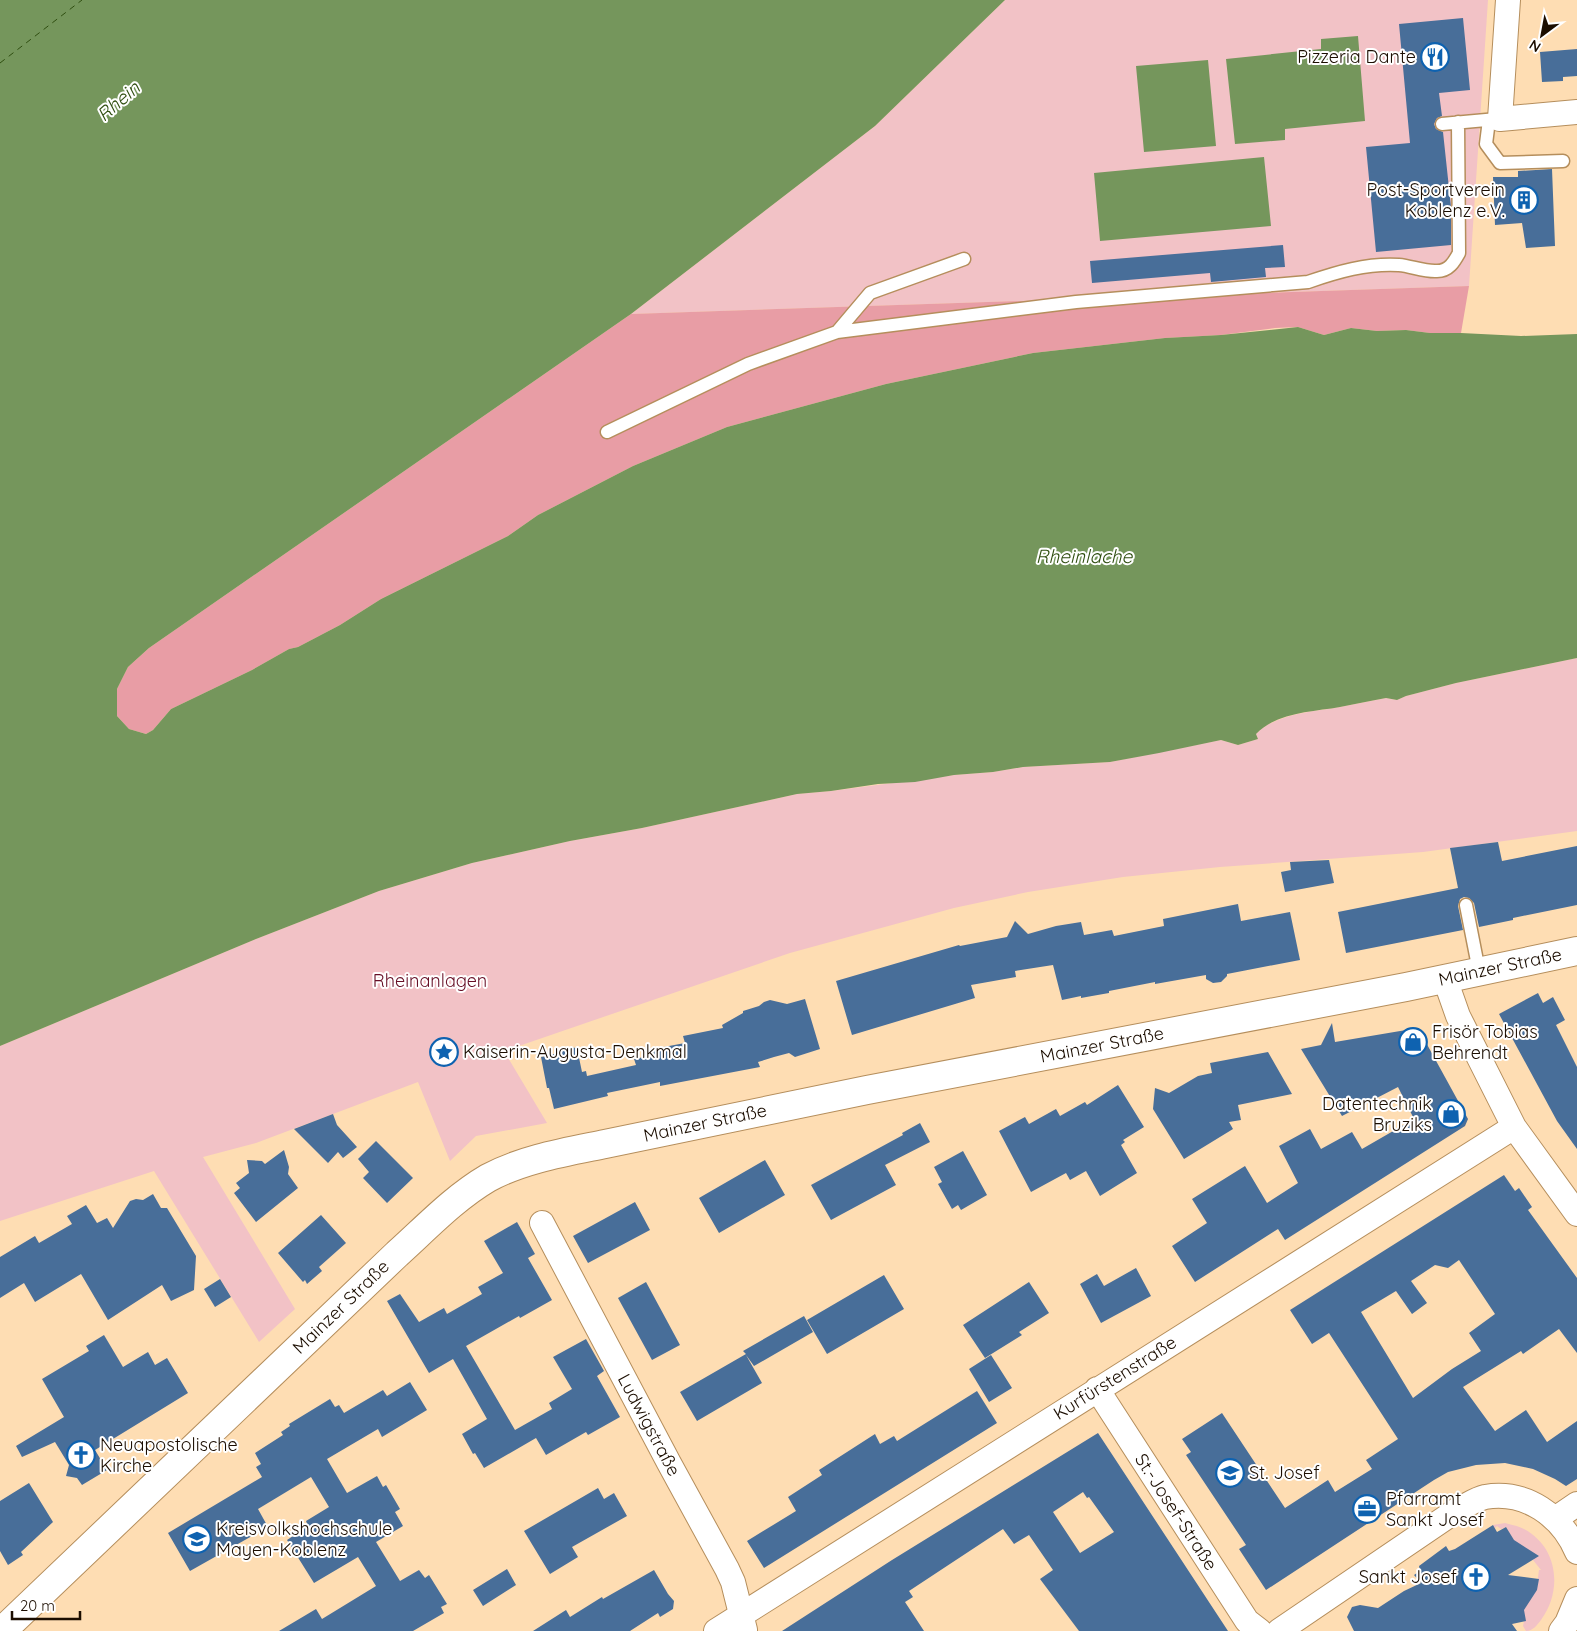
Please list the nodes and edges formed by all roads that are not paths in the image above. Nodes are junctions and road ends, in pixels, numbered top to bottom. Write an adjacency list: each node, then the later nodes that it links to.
1 (1508, 0): 3 (street)
2 (1577, 112): 3 (street)
3 (1495, 119): 4 (lane); 6 (lane)
4 (1458, 122): 5 (lane); 8 (lane)
5 (1442, 124)
6 (1563, 161)
7 (964, 258): 8 (lane)
8 (837, 332): 9 (lane)
9 (607, 432)
10 (1466, 905): 12 (lane)
11 (1577, 951): 12 (street, Mainzer Straße)
12 (1479, 971): 13 (street, Mainzer Straße)
13 (1445, 979): 14 (street); 23 (street, Mainzer Straße)
14 (1514, 1127): 15 (street); 17 (street, Kurfürstenstraße)
15 (1577, 1214)
16 (542, 1223): 22 (street, Ludwigstraße)
17 (1097, 1389): 22 (street, Kurfürstenstraße); 25 (street, St.-Josef-Straße)
18 (1577, 1504): 19 (street)
19 (1555, 1519): 20 (street); 26 (street)
20 (1577, 1552)
21 (1577, 1599): 27 (street)
22 (743, 1623): 24 (street, Kurfürstenstraße)
23 (2, 1631)
24 (716, 1631)
25 (1260, 1631)
26 (1279, 1631)
27 (1561, 1631)

